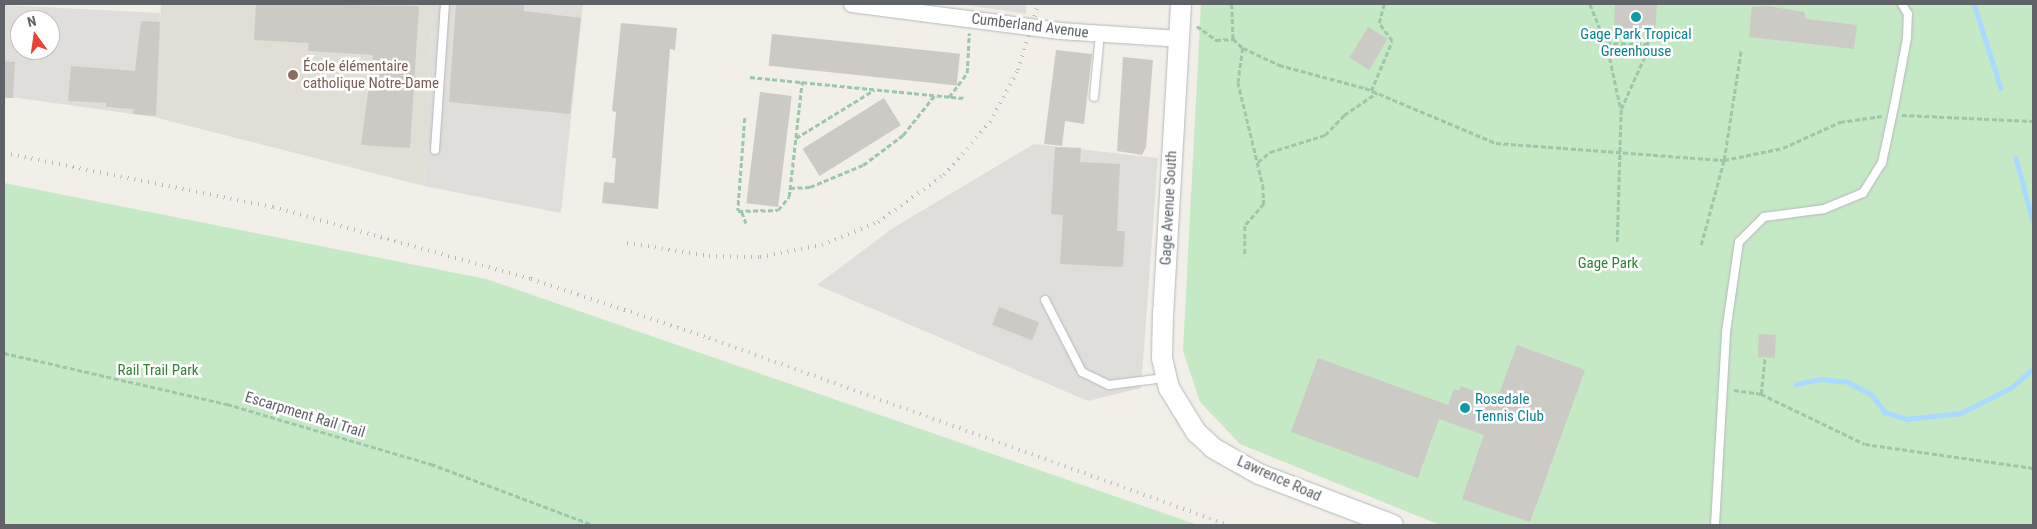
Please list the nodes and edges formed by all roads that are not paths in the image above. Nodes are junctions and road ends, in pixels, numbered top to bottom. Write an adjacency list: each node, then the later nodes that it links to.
1 (445, 4): 9 (lane)
2 (852, 4): 5 (street, Cumberland Avenue)
3 (1181, 4): 6 (street, Gage Avenue South)
4 (1902, 4): 14 (lane)
5 (882, 5): 7 (street, Cumberland Avenue)
6 (1180, 32): 7 (street, Cumberland Avenue); 11 (street, Gage Avenue South)
7 (1100, 34): 8 (lane)
8 (1094, 97)
9 (435, 150)
10 (1045, 300): 11 (lane)
11 (1167, 377): 12 (street, Gage Avenue South)
12 (1180, 410): 13 (street, Lawrence Road)
13 (1393, 525)
14 (1715, 525)

